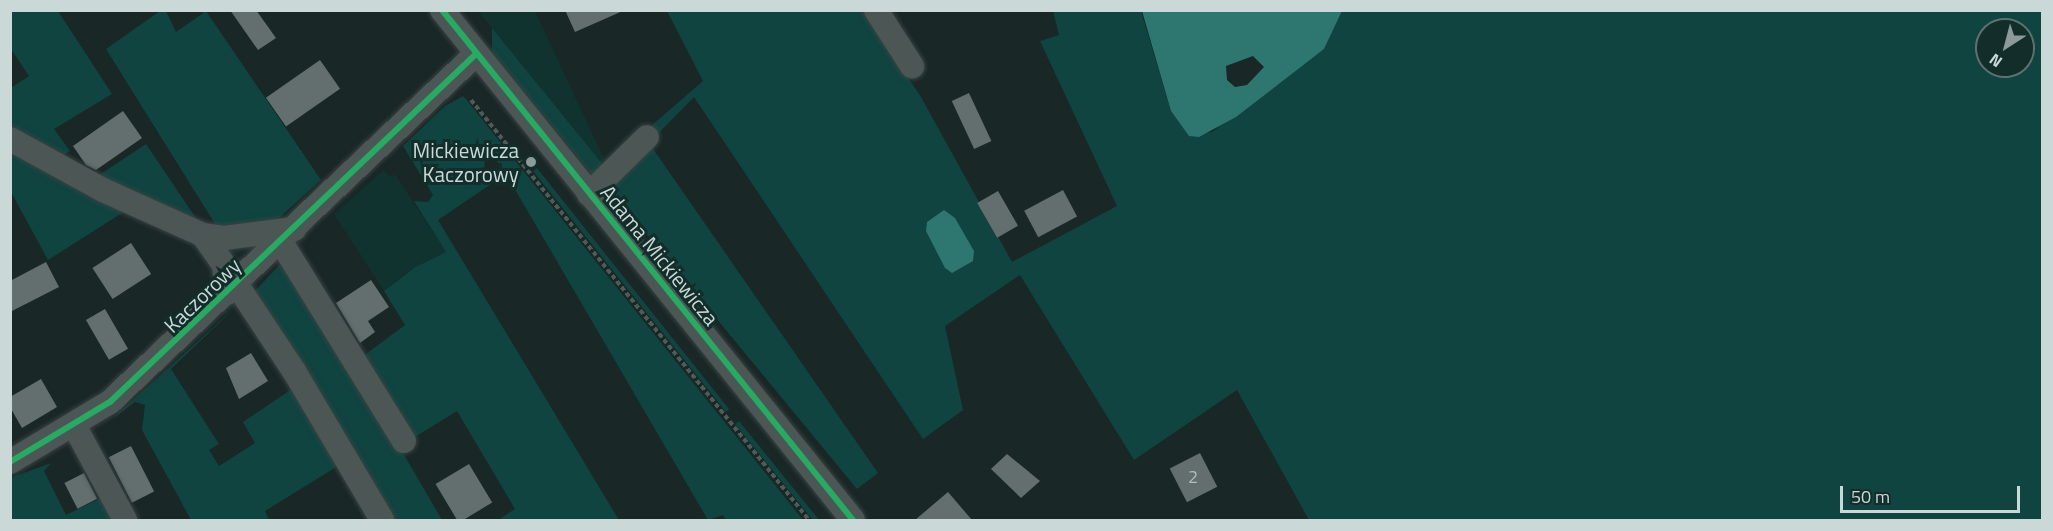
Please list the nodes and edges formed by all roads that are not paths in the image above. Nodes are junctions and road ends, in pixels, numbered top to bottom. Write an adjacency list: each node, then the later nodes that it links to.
1 (442, 10): 3 (street, Adama Mickiewicza)
2 (876, 10): 4 (street)
3 (476, 54): 7 (street, Adama Mickiewicza); 9 (street, Kaczorowy)
4 (912, 66)
5 (647, 137): 7 (street)
6 (10, 139): 8 (street)
7 (589, 194): 16 (street, Adama Mickiewicza)
8 (203, 236): 9 (street); 10 (street)
9 (288, 236): 10 (street, Kaczorowy); 12 (street)
10 (232, 289): 11 (street, Kaczorowy); 15 (street)
11 (75, 427): 13 (street, Kaczorowy); 14 (street)
12 (404, 441)
13 (10, 462)
14 (125, 520)
15 (382, 520)
16 (853, 520)

